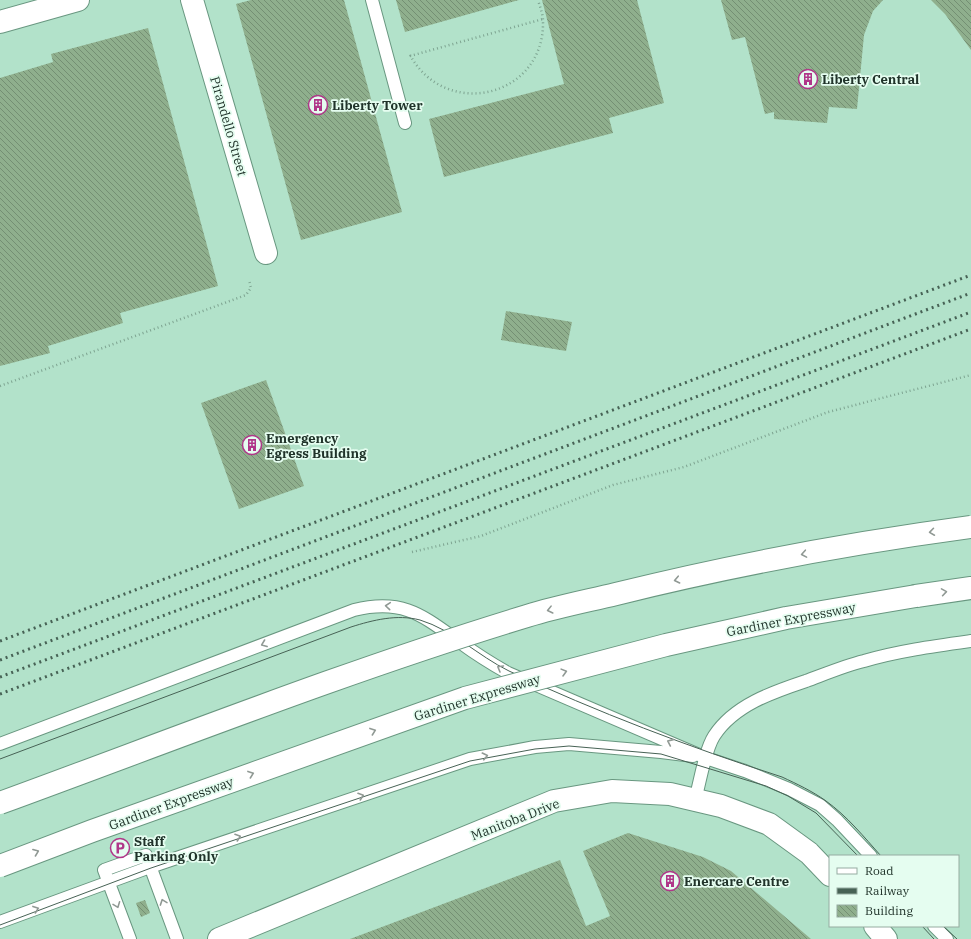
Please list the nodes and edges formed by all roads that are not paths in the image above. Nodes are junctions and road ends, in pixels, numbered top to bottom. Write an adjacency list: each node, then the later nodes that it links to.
1 (78, 0): 4 (main road)
2 (192, 0): 6 (main road, Pirandello Street)
3 (372, 0): 5 (lane)
4 (0, 22)
5 (405, 123)
6 (266, 253)
7 (971, 527): 13 (main road, one-way to 13, bridge)
8 (971, 588): 15 (main road, Gardiner Expressway, one-way to 8, bridge)
9 (971, 641): 11 (lane)
10 (0, 744): 11 (lane, one-way to 10)
11 (706, 758): 12 (lane); 14 (lane); 16 (lane, one-way to 11)
12 (695, 800): 17 (main road, Manitoba Drive); 24 (main road, Manitoba Drive)
13 (0, 803)
14 (870, 855)
15 (0, 866)
16 (150, 867): 18 (lane); 23 (lane, one-way to 16)
17 (829, 874)
18 (108, 882): 19 (lane, one-way to 18); 22 (lane, one-way to 22)
19 (0, 922)
20 (876, 927): 25 (main road)
21 (935, 927): 26 (lane)
22 (130, 939)
23 (177, 939)
24 (219, 939)
25 (886, 939)
26 (947, 939)

